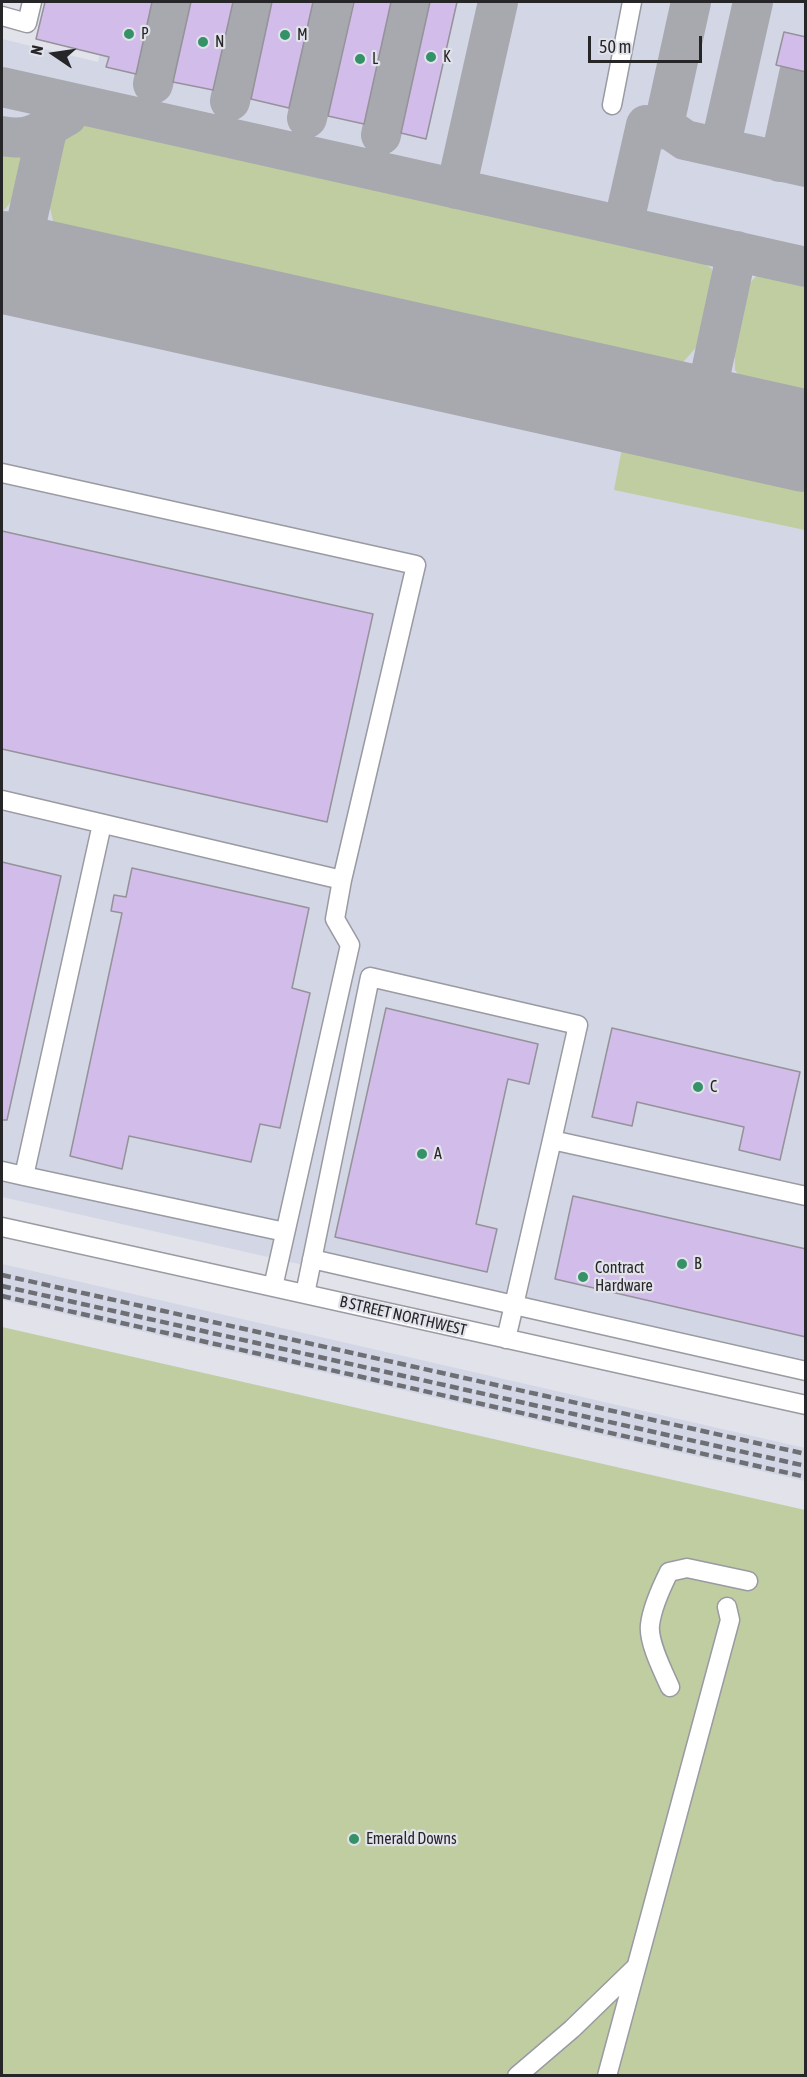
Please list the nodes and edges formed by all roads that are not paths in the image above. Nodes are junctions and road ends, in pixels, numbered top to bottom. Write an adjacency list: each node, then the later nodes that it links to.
1 (32, 2): 3 (street)
2 (632, 2): 4 (street)
3 (2, 16)
4 (612, 105)
5 (2, 473): 8 (street)
6 (2, 800): 7 (street)
7 (102, 824): 8 (street); 11 (street)
8 (342, 880): 14 (street)
9 (552, 1140): 12 (street); 15 (street); 18 (street)
10 (2, 1171): 11 (street)
11 (24, 1176): 14 (street)
12 (805, 1192)
13 (2, 1227): 16 (street, B STREET NORTHWEST)
14 (285, 1232): 16 (street)
15 (312, 1259): 17 (street); 18 (street)
16 (273, 1287): 17 (street, B STREET NORTHWEST)
17 (305, 1294): 19 (street, B STREET NORTHWEST)
18 (514, 1305): 19 (street); 20 (street)
19 (507, 1339): 21 (street, B STREET NORTHWEST)
20 (806, 1371)
21 (806, 1405)
22 (748, 1581): 24 (street)
23 (727, 1607): 25 (street)
24 (670, 1687)
25 (637, 1965): 26 (street); 27 (street)
26 (517, 2076)
27 (607, 2076)

